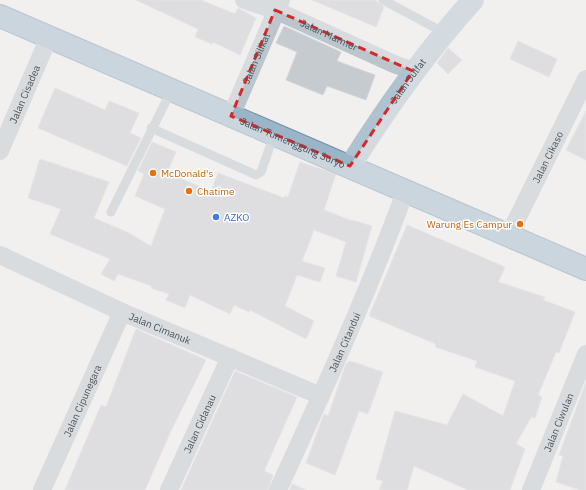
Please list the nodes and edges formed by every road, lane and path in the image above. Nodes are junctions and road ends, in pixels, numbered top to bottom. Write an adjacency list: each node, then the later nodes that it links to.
1 (244, 0): 4 (street, Jalan Marmer)
2 (383, 0): 6 (lane)
3 (473, 0): 6 (main road, Jalan Sulfat)
4 (278, 5): 8 (street, Jalan Marmer); 11 (street, Jalan Silikat)
5 (0, 16): 7 (highway, Jalan Tumenggung Suryo)
6 (443, 32): 8 (main road, Jalan Sulfat)
7 (49, 37): 10 (highway, Jalan Tumenggung Suryo); 14 (street, Jalan Cisadea)
8 (413, 71): 15 (main road, Jalan Sulfat)
9 (586, 79): 18 (street, Jalan Cikaso)
10 (171, 91): 11 (highway, Jalan Tumenggung Suryo); 12 (lane)
11 (231, 116): 13 (highway, Jalan Tumenggung Suryo)
12 (151, 128): 13 (lane); 17 (lane)
13 (274, 135): 15 (highway, Jalan Tumenggung Suryo)
14 (0, 151)
15 (350, 166): 16 (highway, Jalan Tumenggung Suryo)
16 (405, 192): 18 (highway, Jalan Tumenggung Suryo); 24 (street, Jalan Citandui)
17 (111, 212)
18 (509, 235): 20 (highway, Jalan Tumenggung Suryo)
19 (0, 255): 21 (street, Jalan Cimanuk)
20 (586, 269)
21 (122, 312): 23 (street, Jalan Cimanuk); 25 (street, Jalan Cipunegara)
22 (586, 354): 28 (street, Jalan Ciwulan)
23 (230, 357): 24 (street, Jalan Cimanuk); 26 (street, Jalan Cidanau)
24 (321, 396): 27 (street, Jalan Citandui)
25 (42, 490)
26 (169, 490)
27 (278, 490)
28 (531, 490)

